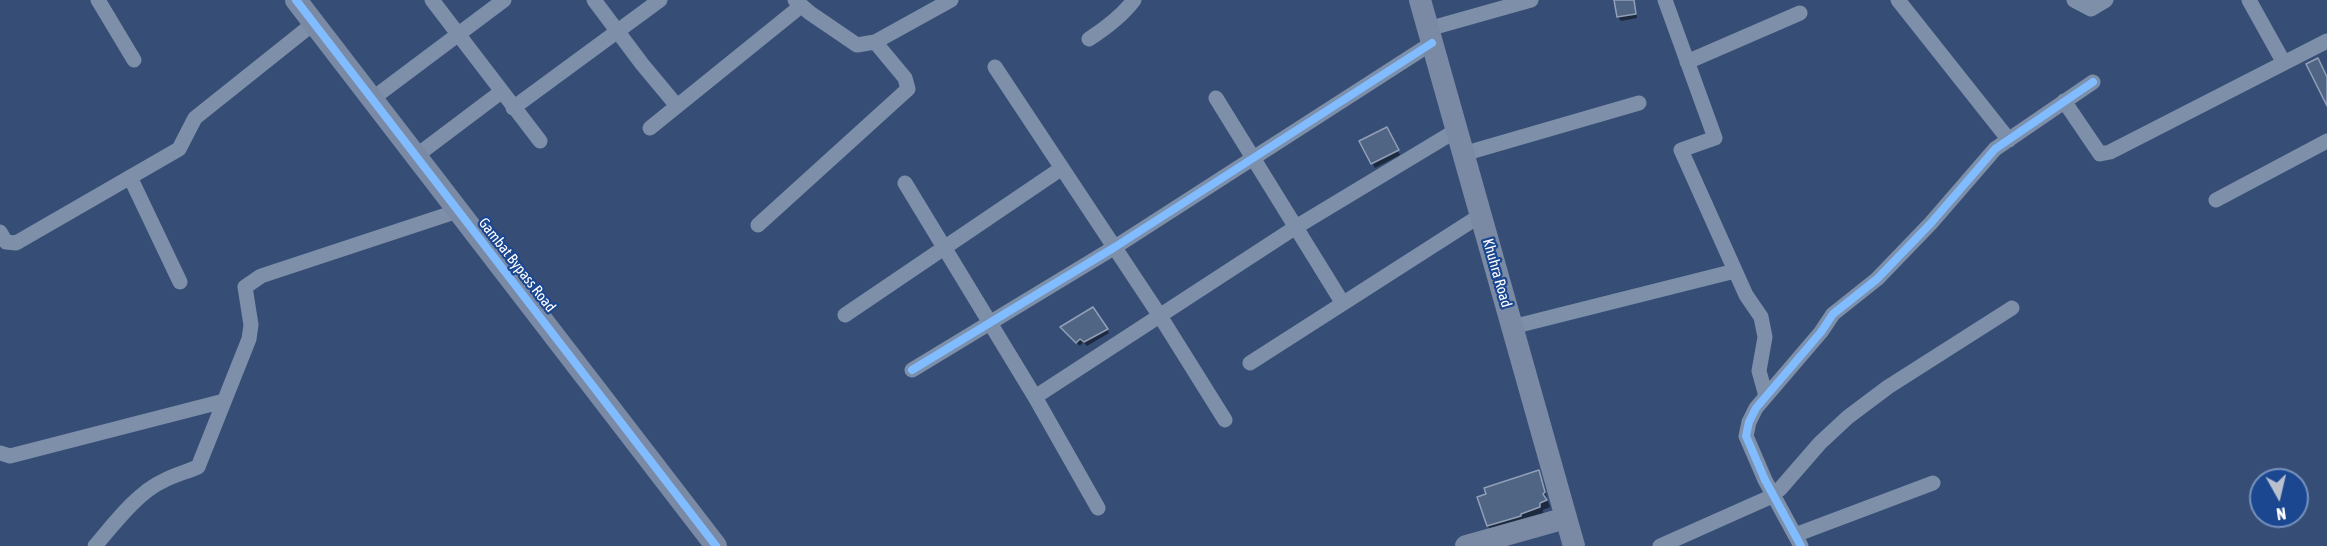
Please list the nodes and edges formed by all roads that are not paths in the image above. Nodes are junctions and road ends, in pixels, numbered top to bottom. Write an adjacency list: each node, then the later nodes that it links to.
1 (98, 0): 25 (street)
2 (296, 0): 18 (street, Gambat Bypass Road)
3 (432, 0): 20 (street)
4 (504, 0): 20 (street)
5 (594, 0): 19 (street)
6 (660, 0): 19 (street)
7 (951, 0): 24 (street)
8 (1134, 0): 22 (street)
9 (1420, 0): 21 (street, Khuhra Road)
10 (1531, 0): 21 (street)
11 (1665, 0): 26 (street)
12 (1898, 0): 39 (street)
13 (2074, 0): 14 (street)
14 (2106, 0)
15 (2249, 0): 27 (street)
16 (798, 3): 24 (street); 35 (street)
17 (1800, 13): 26 (street)
18 (314, 23): 32 (street, Gambat Bypass Road); 46 (street)
19 (618, 32): 35 (street); 36 (street)
20 (458, 36): 30 (street); 32 (street)
21 (1430, 36): 38 (street, Khuhra Road); 44 (street)
22 (1089, 39)
23 (2327, 41): 27 (street)
24 (875, 42): 51 (street)
25 (134, 60)
26 (1688, 62): 56 (street)
27 (2284, 63): 33 (street)
28 (995, 67): 45 (street)
29 (2093, 82): 33 (street)
30 (501, 92): 36 (street); 43 (street)
31 (1216, 98): 44 (street)
32 (372, 99): 43 (street, Gambat Bypass Road)
33 (2064, 101): 39 (street)
34 (1639, 103): 42 (street)
35 (677, 106): 37 (street)
36 (513, 108): 40 (street)
37 (650, 128)
38 (1457, 130): 42 (street, Khuhra Road); 52 (street)
39 (2009, 140): 66 (street)
40 (540, 141)
41 (2327, 141): 48 (street)
42 (1463, 154): 50 (street, Khuhra Road)
43 (416, 156): 49 (street, Gambat Bypass Road)
44 (1252, 157): 52 (street); 54 (street)
45 (1062, 168): 54 (street); 55 (street)
46 (130, 177): 53 (street); 57 (street)
47 (905, 183): 55 (street)
48 (2216, 200)
49 (458, 211): 68 (street); 77 (street, Gambat Bypass Road)
50 (1480, 215): 58 (street); 63 (street, Khuhra Road)
51 (758, 225)
52 (1296, 227): 58 (street); 61 (street)
53 (0, 232)
54 (1115, 247): 61 (street); 62 (street)
55 (945, 248): 60 (street); 62 (street)
56 (1735, 271): 63 (street); 66 (street)
57 (180, 282)
58 (1342, 302): 64 (street)
59 (2012, 308): 72 (street)
60 (845, 315)
61 (1160, 315): 67 (street); 69 (street)
62 (989, 322): 65 (street); 67 (street)
63 (1512, 327): 74 (street, Khuhra Road)
64 (1250, 363)
65 (912, 370)
66 (1767, 396): 72 (street)
67 (1035, 397): 73 (street)
68 (224, 401): 70 (street); 76 (street)
69 (1225, 420)
70 (0, 453)
71 (1934, 483): 75 (street)
72 (1773, 495): 75 (street); 80 (street)
73 (1098, 508)
74 (1566, 518): 78 (street); 79 (street, Khuhra Road)
75 (1798, 541)
76 (95, 546)
77 (716, 546)
78 (1466, 546)
79 (1574, 546)
80 (1660, 546)

